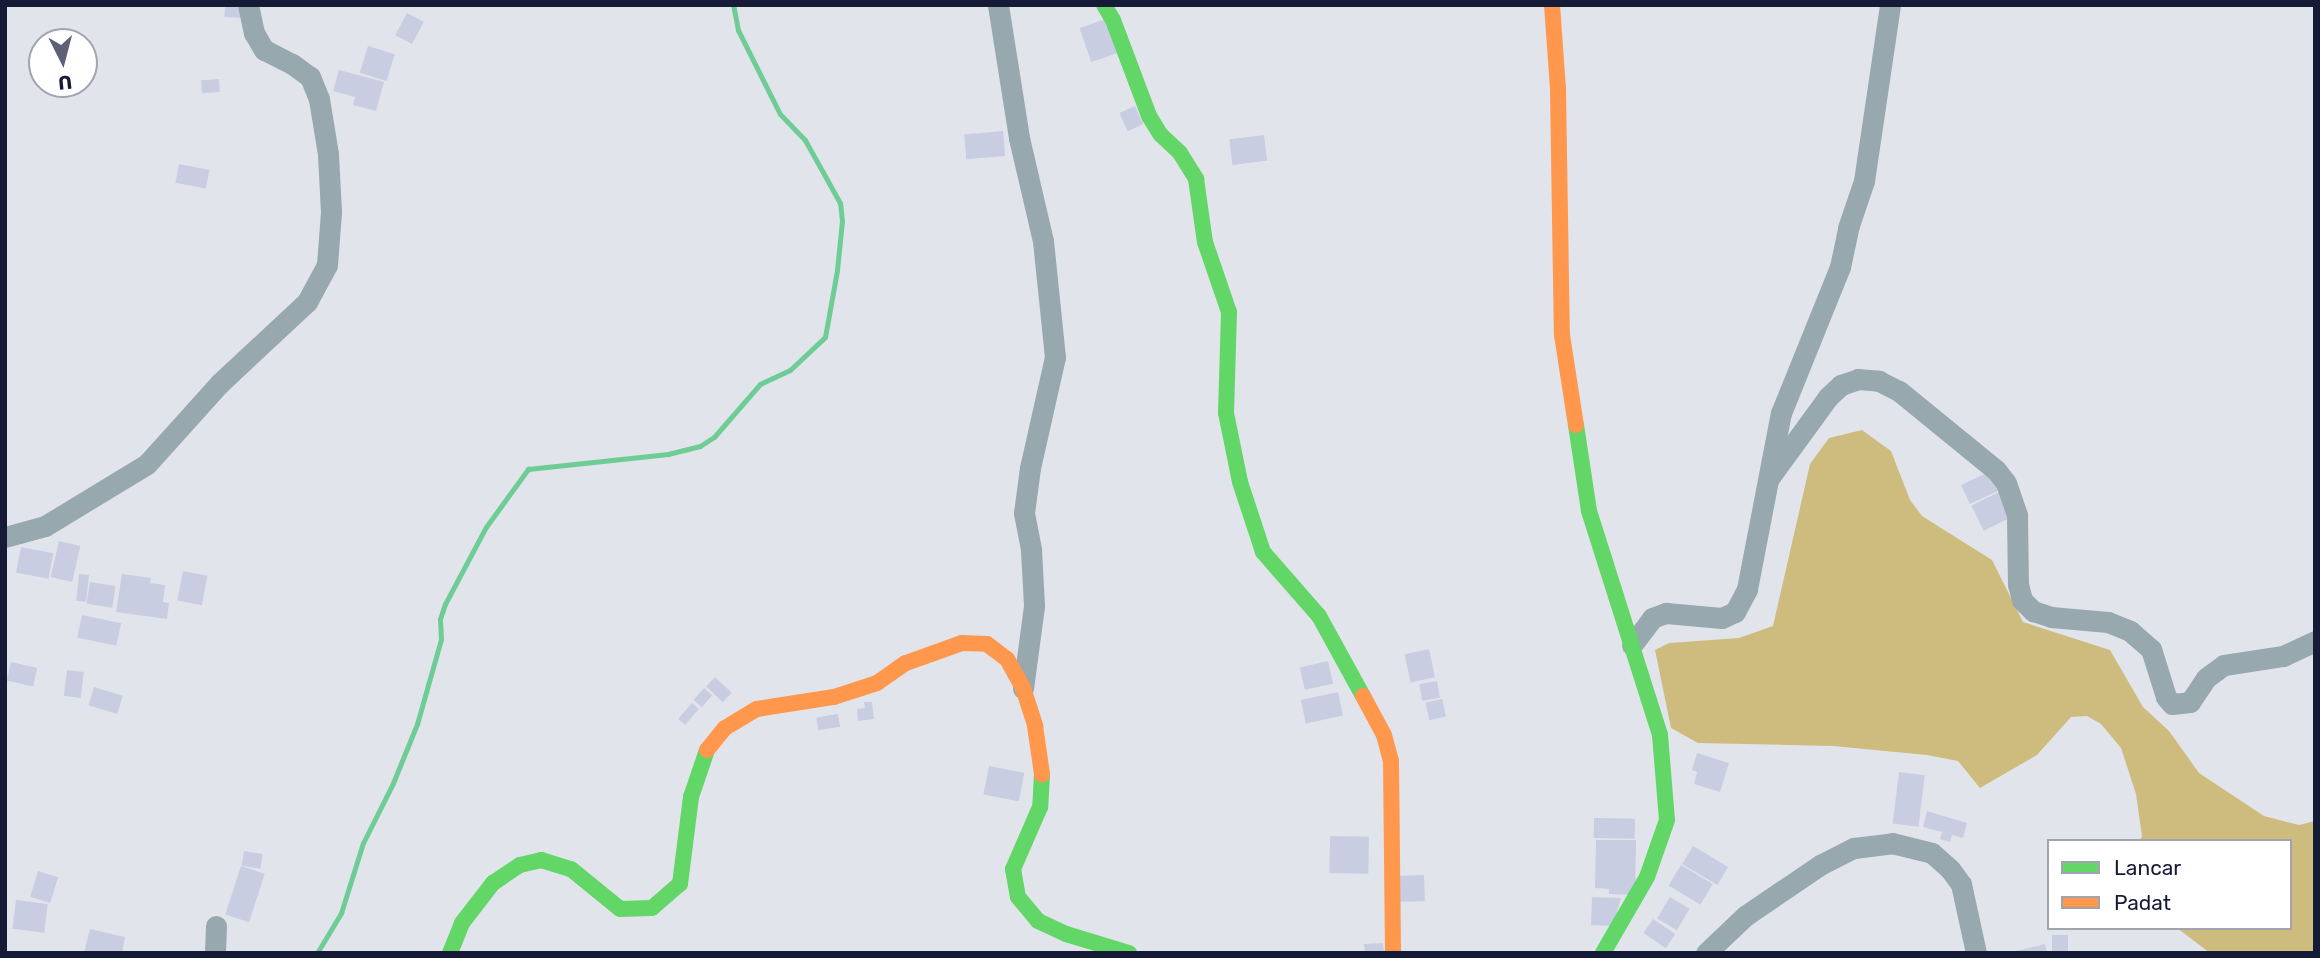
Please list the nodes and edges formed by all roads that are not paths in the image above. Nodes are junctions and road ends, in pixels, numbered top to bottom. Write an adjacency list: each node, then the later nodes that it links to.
1 (248, 5): 7 (street)
2 (998, 5): 10 (street)
3 (1104, 5): 15 (street)
4 (1552, 5): 9 (street)
5 (1890, 5): 6 (street)
6 (1769, 478): 8 (street); 9 (street)
7 (5, 537)
8 (2315, 641)
9 (1632, 645): 16 (street)
10 (1023, 688): 13 (street); 14 (street)
11 (216, 926): 12 (street)
12 (215, 953)
13 (450, 953)
14 (1129, 953)
15 (1393, 953)
16 (1603, 953)
17 (1706, 953): 18 (street)
18 (1976, 953)

